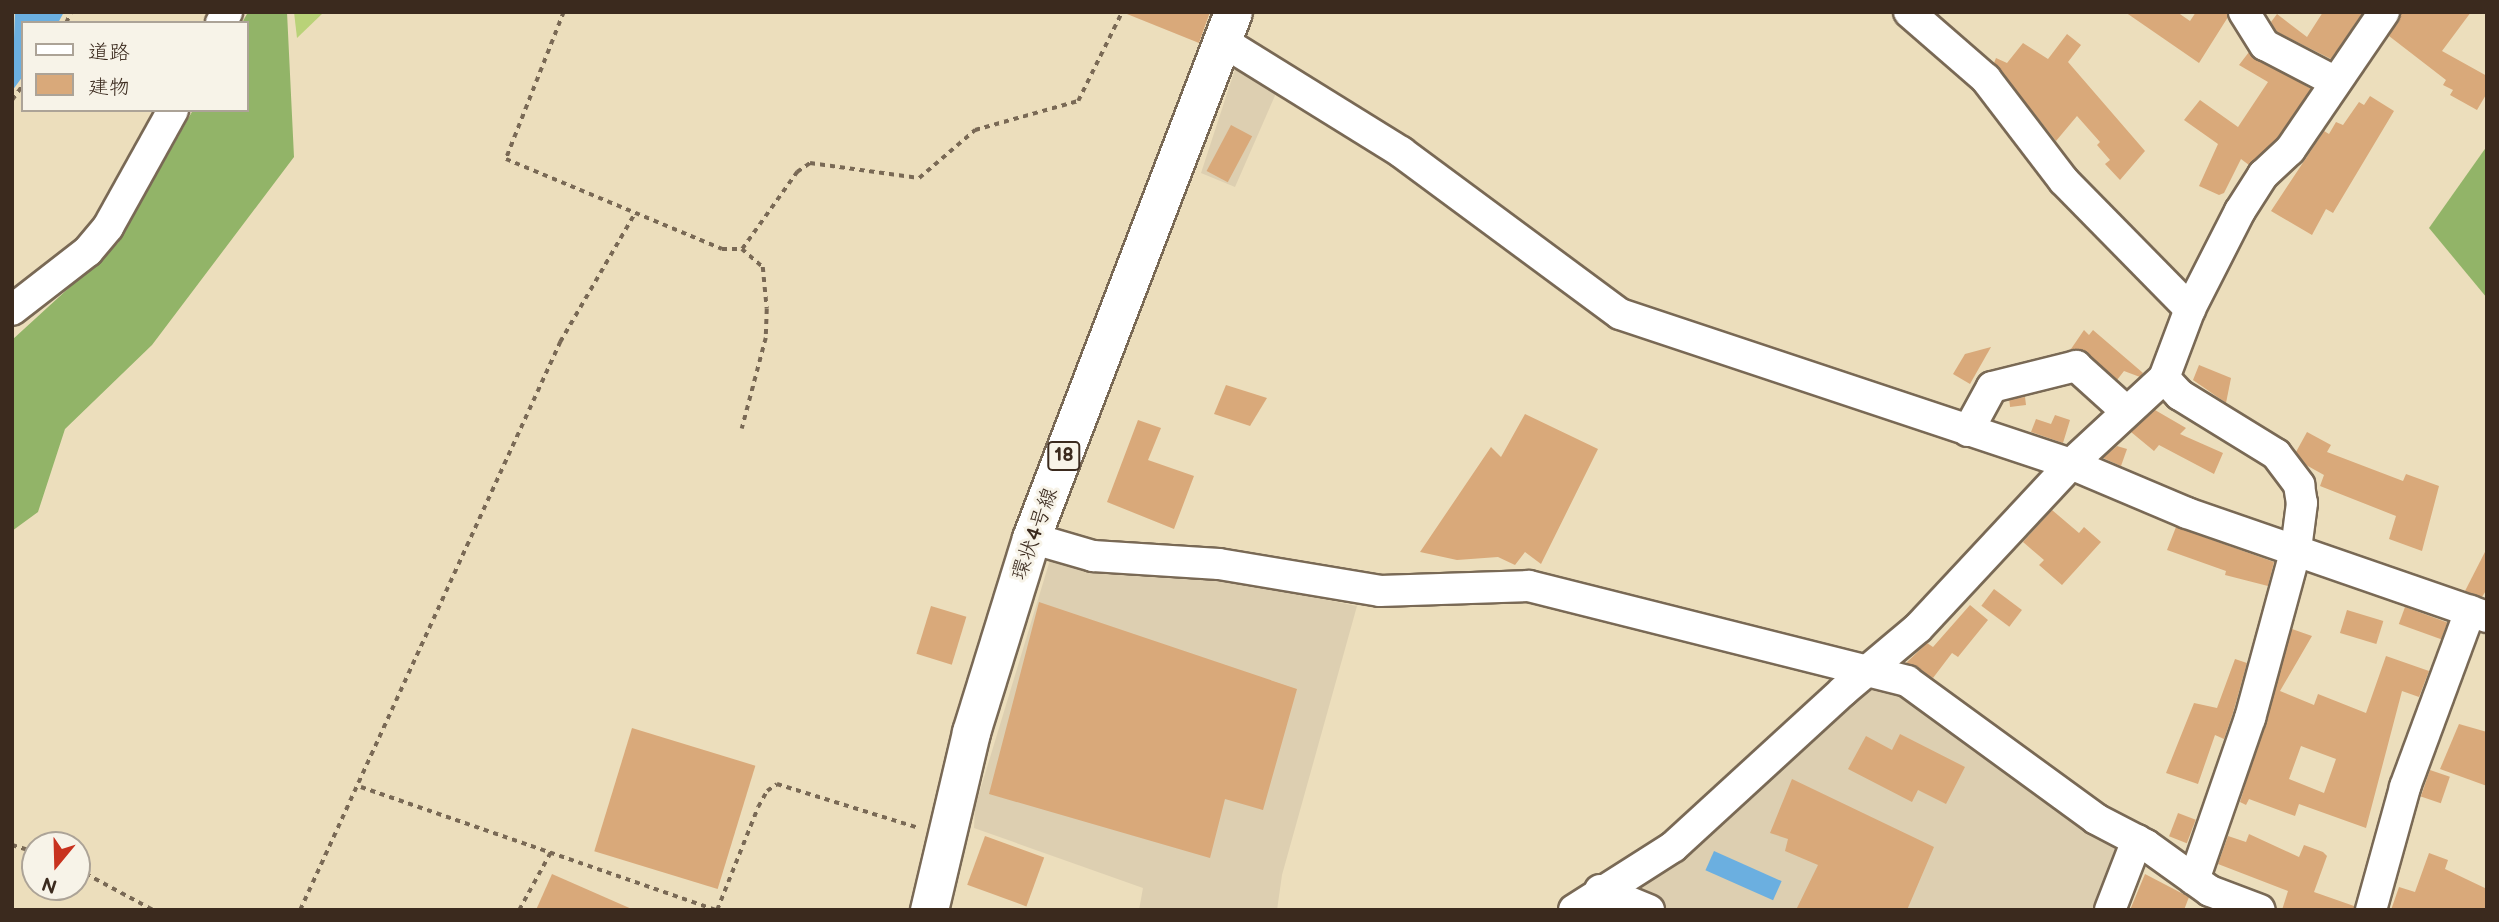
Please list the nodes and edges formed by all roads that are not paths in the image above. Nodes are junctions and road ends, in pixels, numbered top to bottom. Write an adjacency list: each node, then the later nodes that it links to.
1 (1909, 12): 7 (street)
2 (2244, 12): 5 (street)
3 (2384, 12): 5 (street)
4 (1228, 27): 11 (street); 13 (main road, 環状4号線 / 18)
5 (2336, 82): 7 (street)
6 (172, 112): 8 (street)
7 (2190, 309): 9 (street)
8 (12, 310)
9 (2164, 378): 10 (street); 14 (street)
10 (2126, 411): 11 (street); 12 (street)
11 (1968, 430): 12 (street)
12 (2071, 464): 14 (street); 16 (street)
13 (1031, 538): 16 (street); 20 (main road, 環状4号線 / 18)
14 (2296, 549): 15 (street); 19 (street)
15 (2478, 614): 25 (street)
16 (1867, 670): 17 (street); 18 (street)
17 (2137, 840): 19 (street); 23 (street)
18 (1600, 890): 21 (street); 22 (street)
19 (2204, 894): 24 (street)
20 (929, 910)
21 (1574, 910)
22 (1649, 910)
23 (2110, 910)
24 (2260, 910)
25 (2371, 910)

